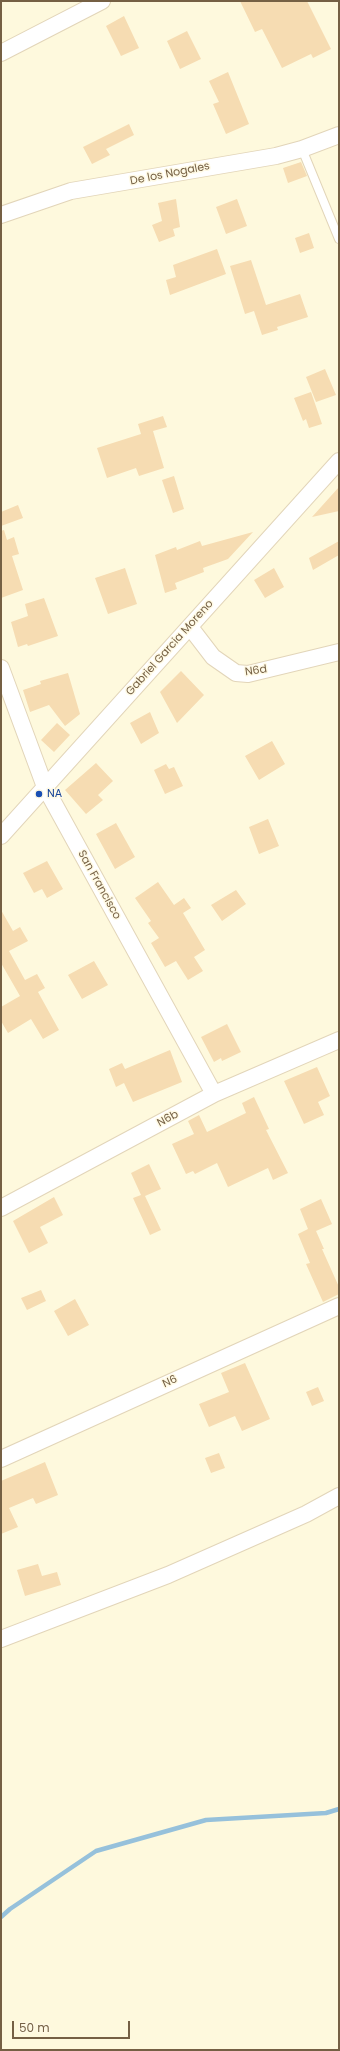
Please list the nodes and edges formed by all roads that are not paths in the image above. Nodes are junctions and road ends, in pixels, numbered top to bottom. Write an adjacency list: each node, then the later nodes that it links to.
1 (102, 1): 2 (street)
2 (1, 53)
3 (339, 135): 4 (street, De los Nogales)
4 (302, 149): 5 (street, De los Nogales); 6 (lane)
5 (1, 215)
6 (339, 239)
7 (339, 460): 8 (street, Gabriel Garcia Moreno)
8 (190, 627): 9 (street, N6d); 11 (street, Gabriel Garcia Moreno)
9 (339, 652)
10 (1, 668): 11 (street, San Francisco)
11 (45, 787): 12 (street, Gabriel Garcia Moreno); 14 (street, San Francisco)
12 (1, 836)
13 (339, 1040): 14 (street, N6b)
14 (214, 1094): 15 (street, N6b)
15 (1, 1208)
16 (339, 1306): 17 (street, N6)
17 (1, 1459)
18 (339, 1496): 19 (street)
19 (1, 1639)

